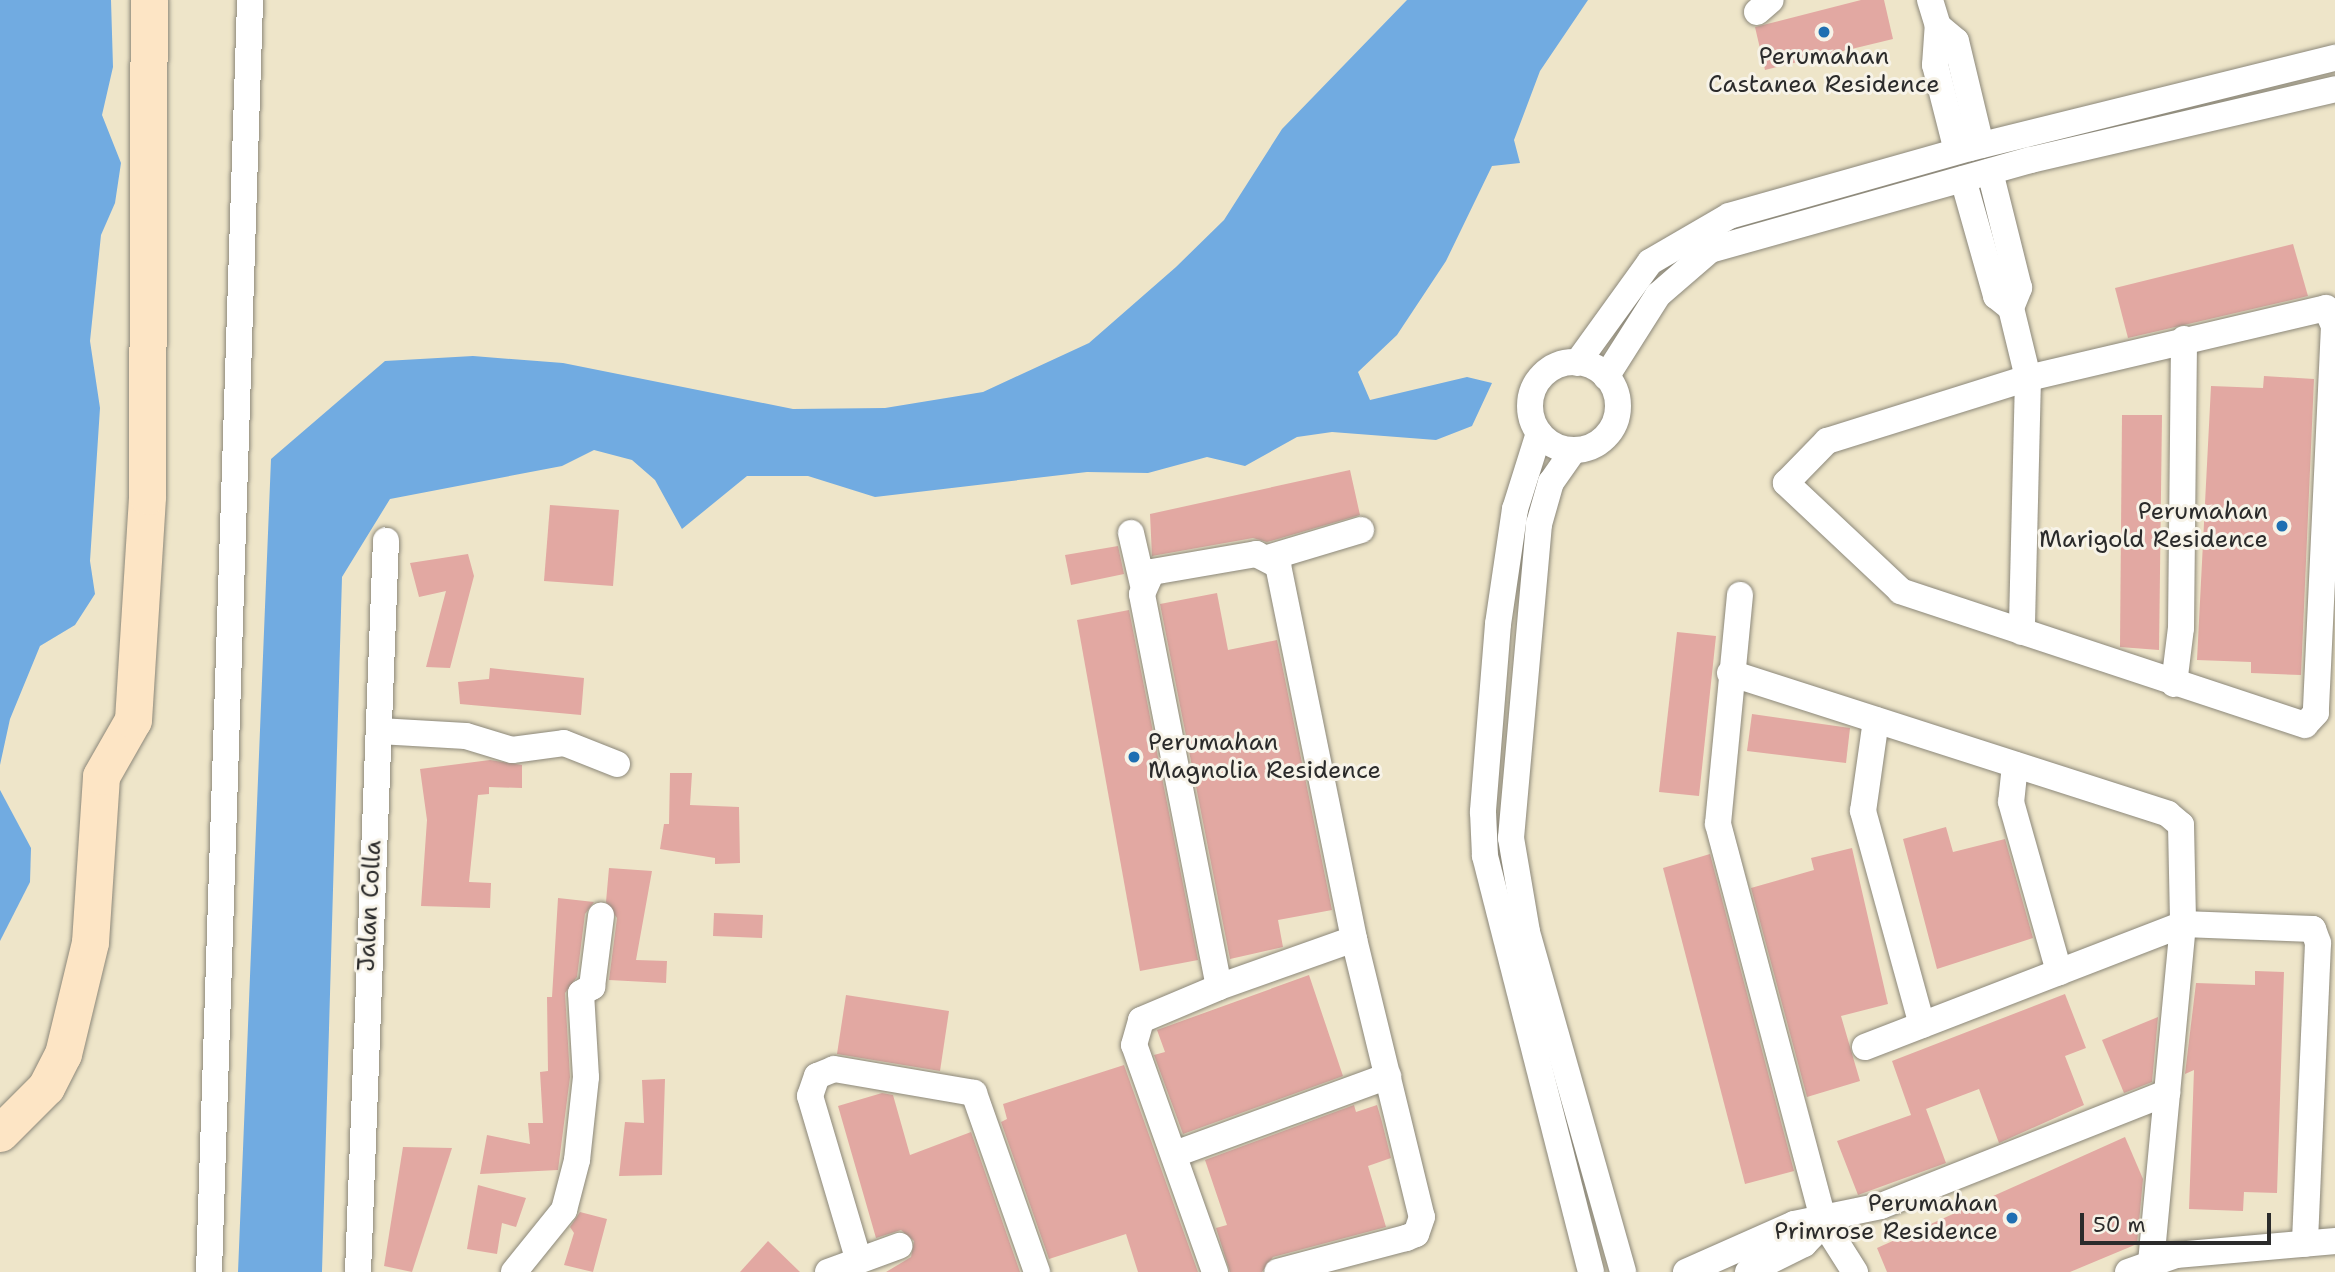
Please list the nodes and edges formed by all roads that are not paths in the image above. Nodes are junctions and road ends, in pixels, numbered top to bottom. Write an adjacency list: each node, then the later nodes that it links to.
1 (149, 0): 39 (street)
2 (250, 0): 47 (street)
3 (1930, 0): 6 (street)
4 (2335, 58): 6 (street)
5 (2335, 89): 7 (street)
6 (1969, 148): 12 (street)
7 (1990, 172): 8 (street); 10 (street)
8 (1963, 179): 10 (street); 13 (street)
9 (2330, 307): 11 (street); 25 (street)
10 (2011, 308): 14 (street)
11 (2184, 339): 14 (street); 25 (street)
12 (1577, 363): 13 (street); 15 (street)
13 (1606, 377): 16 (street)
14 (2028, 378): 23 (street); 23 (street)
15 (1539, 433): 16 (street); 54 (street)
16 (1573, 451): 55 (street)
17 (1361, 530): 20 (street)
18 (1131, 533): 21 (street)
19 (386, 541): 27 (street, Jalan Colla)
20 (1271, 557): 21 (street); 32 (street)
21 (1143, 585): 34 (street)
22 (1740, 596): 24 (street)
23 (2022, 632): 25 (street)
24 (1730, 673): 26 (street); 41 (street)
25 (2174, 684)
26 (1876, 720): 29 (street); 35 (street)
27 (379, 731): 28 (street); 48 (street, Jalan Colla)
28 (617, 764)
29 (2015, 765): 31 (street); 33 (street)
30 (601, 916): 49 (street)
31 (2183, 924): 33 (street); 38 (street); 43 (street)
32 (1354, 939): 34 (street); 37 (street)
33 (2059, 972): 35 (street)
34 (1219, 987): 40 (street)
35 (1922, 1025): 36 (street)
36 (1865, 1048)
37 (1388, 1076): 40 (street); 53 (street)
38 (2166, 1093): 41 (street); 46 (street)
39 (0, 1133)
40 (1175, 1154): 52 (street)
41 (1824, 1223): 56 (street); 57 (street); 58 (street)
42 (2335, 1241): 43 (street)
43 (2305, 1244): 46 (street)
44 (899, 1246): 45 (street)
45 (858, 1258): 50 (street); 51 (street)
46 (2142, 1269)
47 (209, 1272)
48 (358, 1272)
49 (514, 1272)
50 (828, 1272)
51 (1037, 1272)
52 (1215, 1272)
53 (1278, 1272)
54 (1591, 1272)
55 (1623, 1272)
56 (1686, 1272)
57 (1748, 1272)
58 (1855, 1272)

